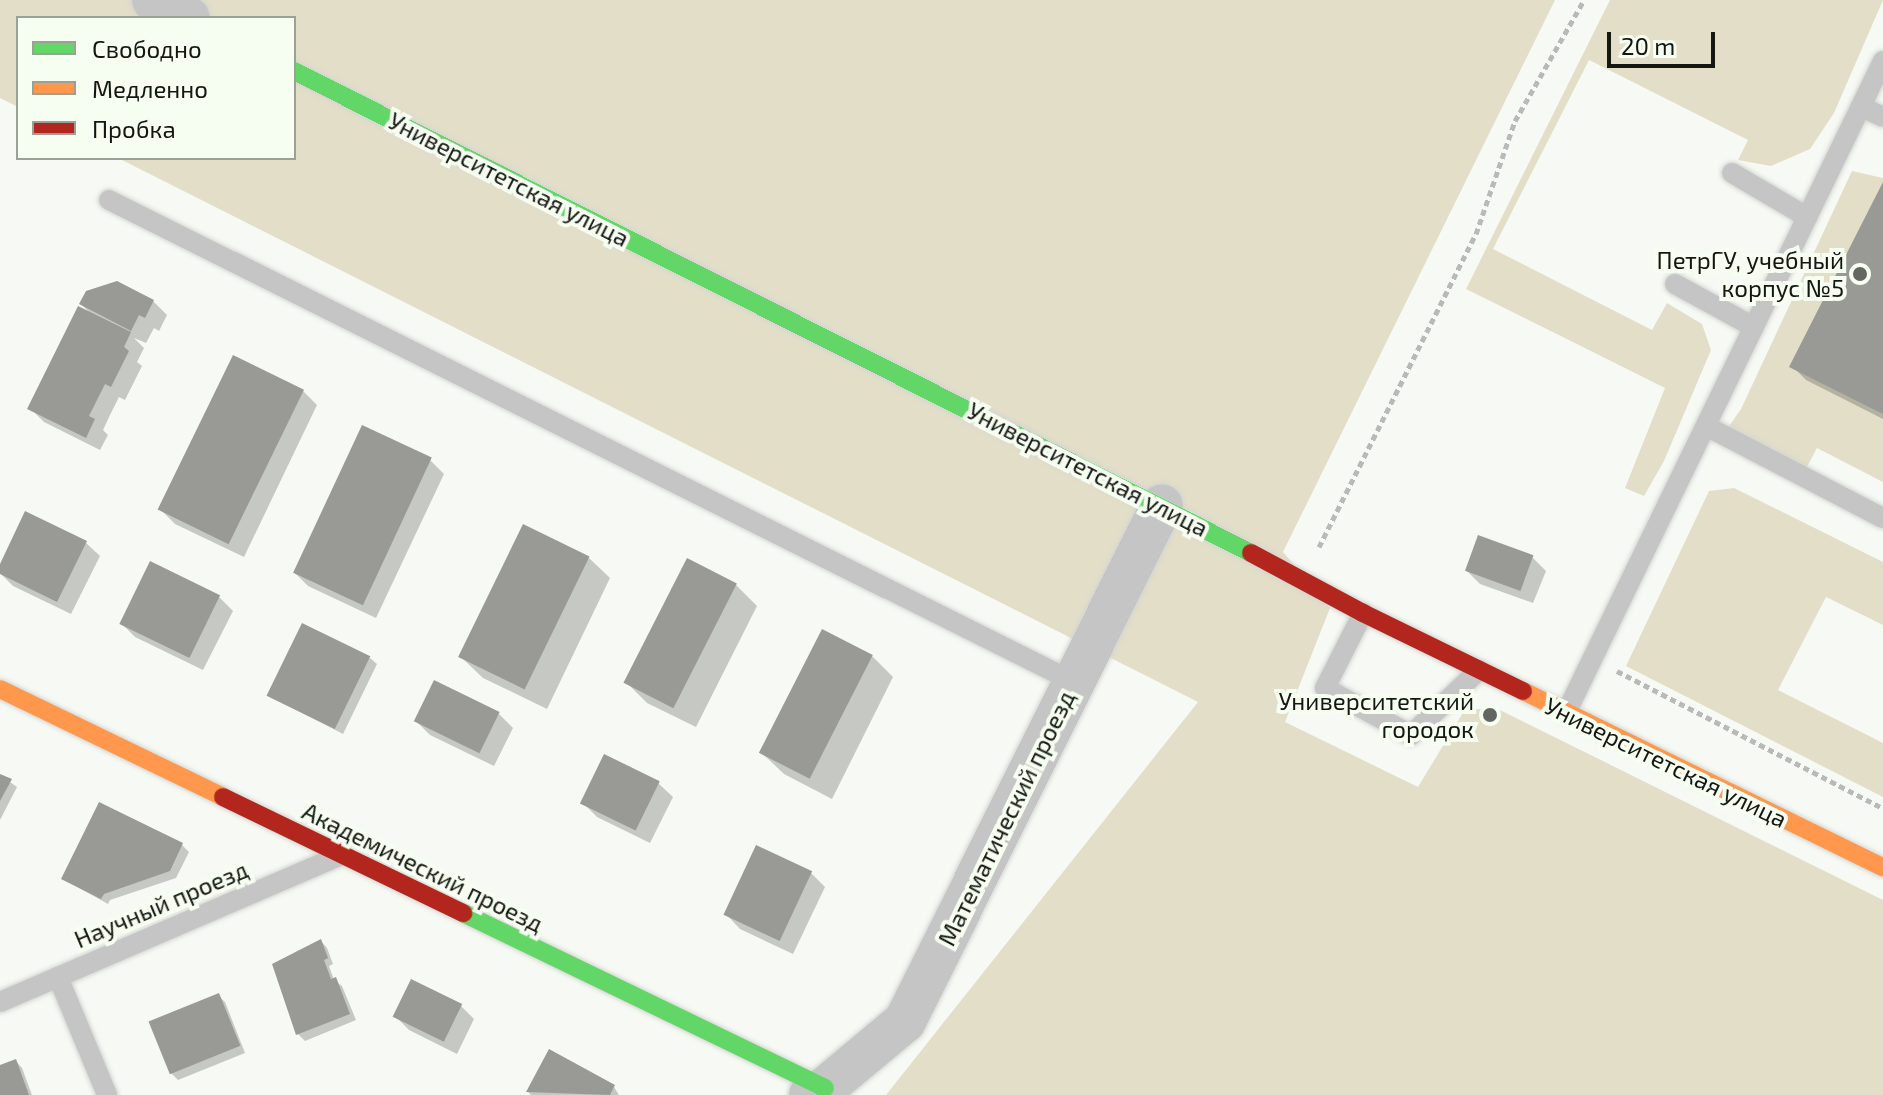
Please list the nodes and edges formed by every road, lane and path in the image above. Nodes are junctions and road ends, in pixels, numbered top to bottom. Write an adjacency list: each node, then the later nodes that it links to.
1 (153, 0): 3 (street)
2 (1584, 0): 16 (path)
3 (185, 16)
4 (1883, 61): 6 (lane)
5 (296, 72): 14 (street, Университетская улица)
6 (1861, 107): 7 (lane); 10 (lane)
7 (1883, 117)
8 (1732, 173): 10 (lane)
9 (109, 200): 20 (lane)
10 (1807, 217): 12 (lane)
11 (1675, 284): 12 (lane)
12 (1754, 327): 13 (lane)
13 (1706, 426): 15 (lane); 22 (lane)
14 (1162, 505): 16 (street, Университетская улица); 20 (street, Математический проезд)
15 (1883, 518)
16 (1303, 581): 17 (street, Университетская улица)
17 (1363, 613): 19 (street, Университетская улица); 19 (lane)
18 (1613, 668): 23 (path)
19 (1479, 670): 22 (street, Университетская улица)
20 (1074, 682): 28 (street, Математический проезд)
21 (0, 689): 24 (street, Академический проезд)
22 (1566, 713): 25 (street, Университетская улица)
23 (1883, 808)
24 (342, 854): 26 (lane, Научный проезд); 28 (street, Академический проезд)
25 (1883, 867)
26 (58, 977): 27 (lane, Научный проезд); 29 (lane)
27 (0, 1002)
28 (817, 1092)
29 (107, 1095)

